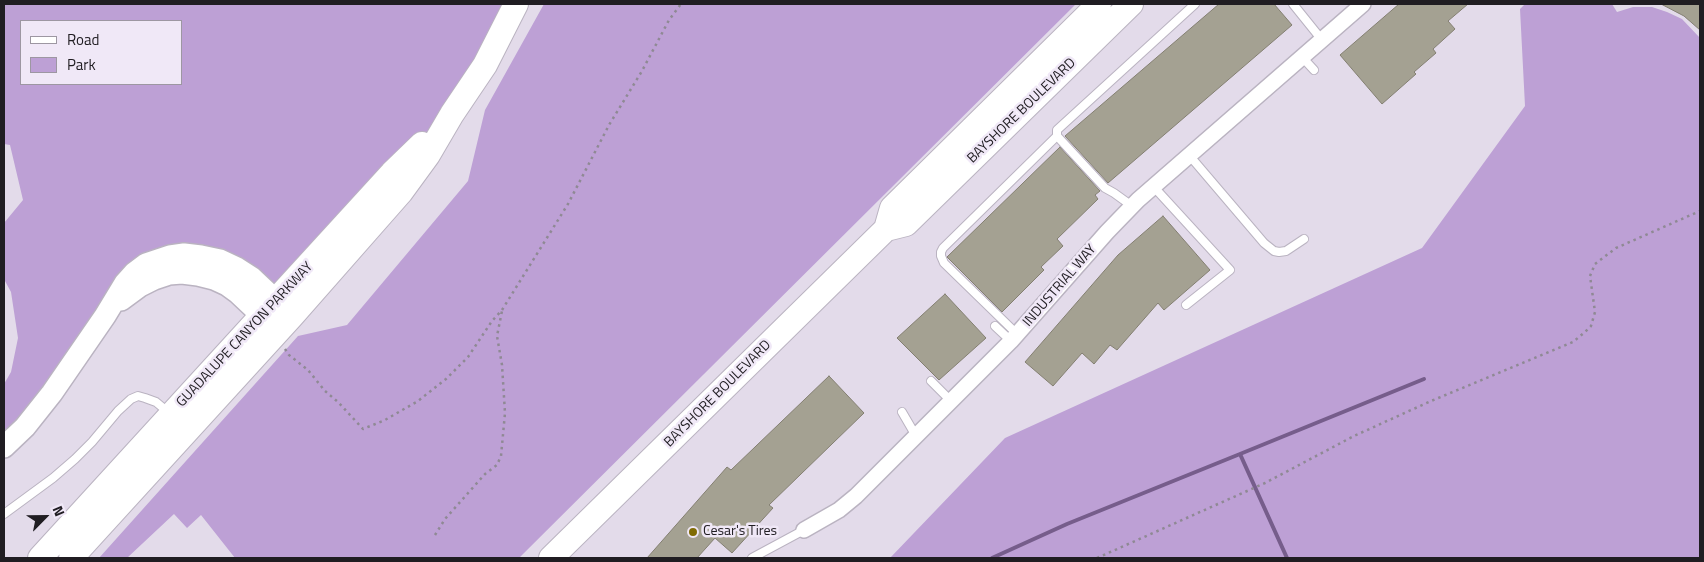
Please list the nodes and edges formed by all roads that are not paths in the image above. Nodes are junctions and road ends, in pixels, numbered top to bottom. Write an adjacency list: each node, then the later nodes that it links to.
1 (516, 4): 17 (main road, GUADALUPE CANYON PARKWAY)
2 (1099, 4): 14 (main road, BAYSHORE BOULEVARD)
3 (1131, 4): 14 (main road, BAYSHORE BOULEVARD)
4 (1195, 4): 10 (lane)
5 (1293, 4): 7 (lane)
6 (1363, 4): 7 (street, INDUSTRIAL WAY)
7 (1322, 40): 8 (street, INDUSTRIAL WAY)
8 (1302, 57): 9 (lane); 11 (street, INDUSTRIAL WAY)
9 (1314, 70)
10 (1056, 136): 13 (lane); 19 (lane)
11 (1189, 155): 12 (street, INDUSTRIAL WAY); 15 (lane)
12 (1153, 186): 13 (street, INDUSTRIAL WAY); 16 (lane)
13 (1132, 206): 19 (street, INDUSTRIAL WAY)
14 (886, 229): 30 (main road, BAYSHORE BOULEVARD)
15 (1304, 239)
16 (1186, 304)
17 (277, 316): 23 (main road, GUADALUPE CANYON PARKWAY); 25 (street); 29 (main road, GUADALUPE CANYON PARKWAY)
18 (995, 326): 19 (lane)
19 (1014, 338): 21 (street, INDUSTRIAL WAY)
20 (931, 381): 21 (lane)
21 (951, 401): 24 (street, INDUSTRIAL WAY)
22 (902, 412): 24 (lane)
23 (171, 415): 26 (lane); 28 (main road, GUADALUPE CANYON PARKWAY)
24 (916, 436): 27 (street, INDUSTRIAL WAY)
25 (4, 447)
26 (4, 514)
27 (804, 530): 31 (lane, INDUSTRIAL WAY)
28 (40, 558)
29 (71, 558)
30 (551, 558)
31 (752, 558)

